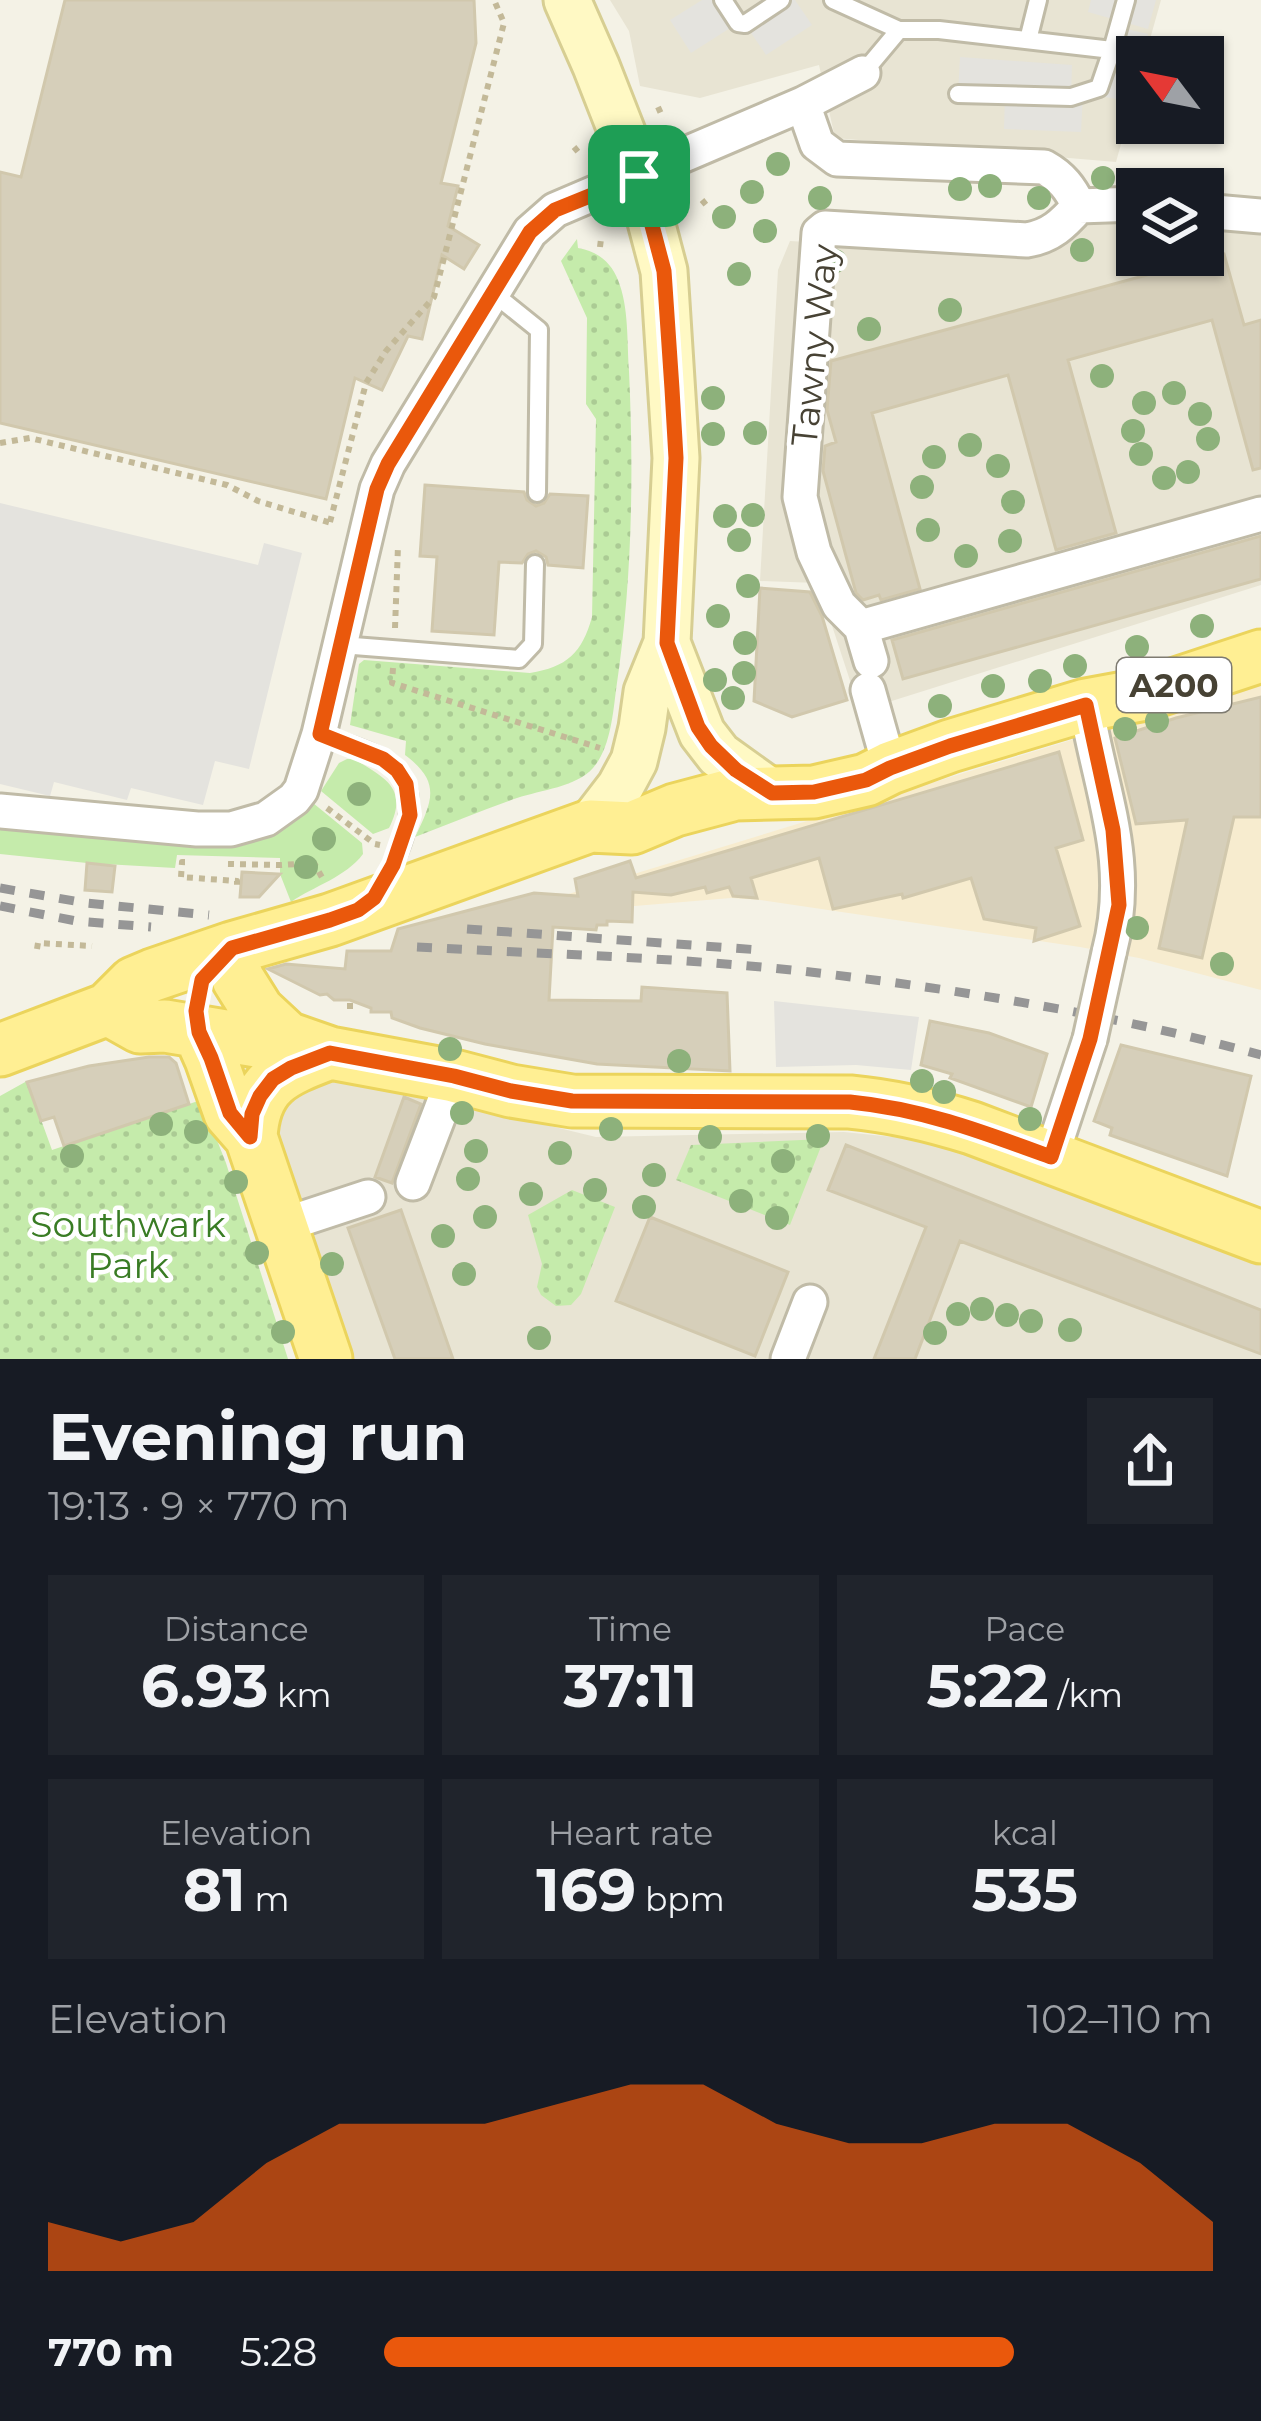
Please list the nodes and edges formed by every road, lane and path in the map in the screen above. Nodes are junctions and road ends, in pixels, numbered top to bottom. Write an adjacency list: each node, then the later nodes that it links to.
1 (494, 0): 22 (path)
2 (567, 0): 16 (main road)
3 (723, 0): 4 (lane)
4 (782, 0)
5 (833, 0): 8 (lane)
6 (1038, 0): 9 (lane)
7 (1126, 0): 10 (lane)
8 (899, 30): 9 (lane); 11 (lane)
9 (1028, 40): 10 (lane)
10 (1112, 50): 12 (lane)
11 (863, 73): 13 (street)
12 (958, 94)
13 (803, 104): 16 (street); 18 (street)
14 (658, 107): 15 (path)
15 (663, 118)
16 (639, 176): 21 (street); 29 (main road)
17 (1116, 205): 18 (street)
18 (1079, 206): 27 (street, Tawny Way)
19 (1224, 213): 20 (street)
20 (1261, 216)
21 (493, 293): 23 (lane); 30 (street)
22 (0, 443)
23 (537, 493)
24 (1261, 514): 27 (street)
25 (385, 541): 28 (path)
26 (535, 564): 30 (lane)
27 (861, 627): 36 (street, Tawny Way)
28 (394, 632)
29 (667, 643): 37 (main road); 40 (main road)
30 (341, 645): 34 (street)
31 (1261, 656): 33 (main road, A200)
32 (393, 664): 35 (path)
33 (1086, 705): 36 (main road, A200); 55 (street, bridge)
34 (320, 734): 39 (street); 45 (lane)
35 (608, 751)
36 (890, 768): 37 (main road, A200)
37 (772, 793): 40 (main road, A200)
38 (326, 807): 41 (path)
39 (0, 811)
40 (590, 826): 45 (main road, A200)
41 (383, 846)
42 (203, 863): 44 (path)
43 (225, 863): 45 (path)
44 (237, 887)
45 (343, 900): 48 (main road, A200)
46 (92, 946): 47 (path)
47 (37, 950)
48 (219, 962): 49 (main road, A200); 50 (lane); 51 (main road)
49 (108, 1009): 50 (main road); 52 (main road, A200)
50 (199, 1032): 51 (main road); 54 (main road)
51 (318, 1036): 53 (main road); 54 (main road)
52 (0, 1050)
53 (454, 1076): 55 (main road); 56 (street)
54 (250, 1137): 58 (main road)
55 (1051, 1157): 59 (main road)
56 (413, 1184)
57 (368, 1197): 58 (street)
58 (280, 1226): 61 (main road)
59 (1261, 1237)
60 (810, 1303): 62 (street)
61 (326, 1359)
62 (788, 1359)

